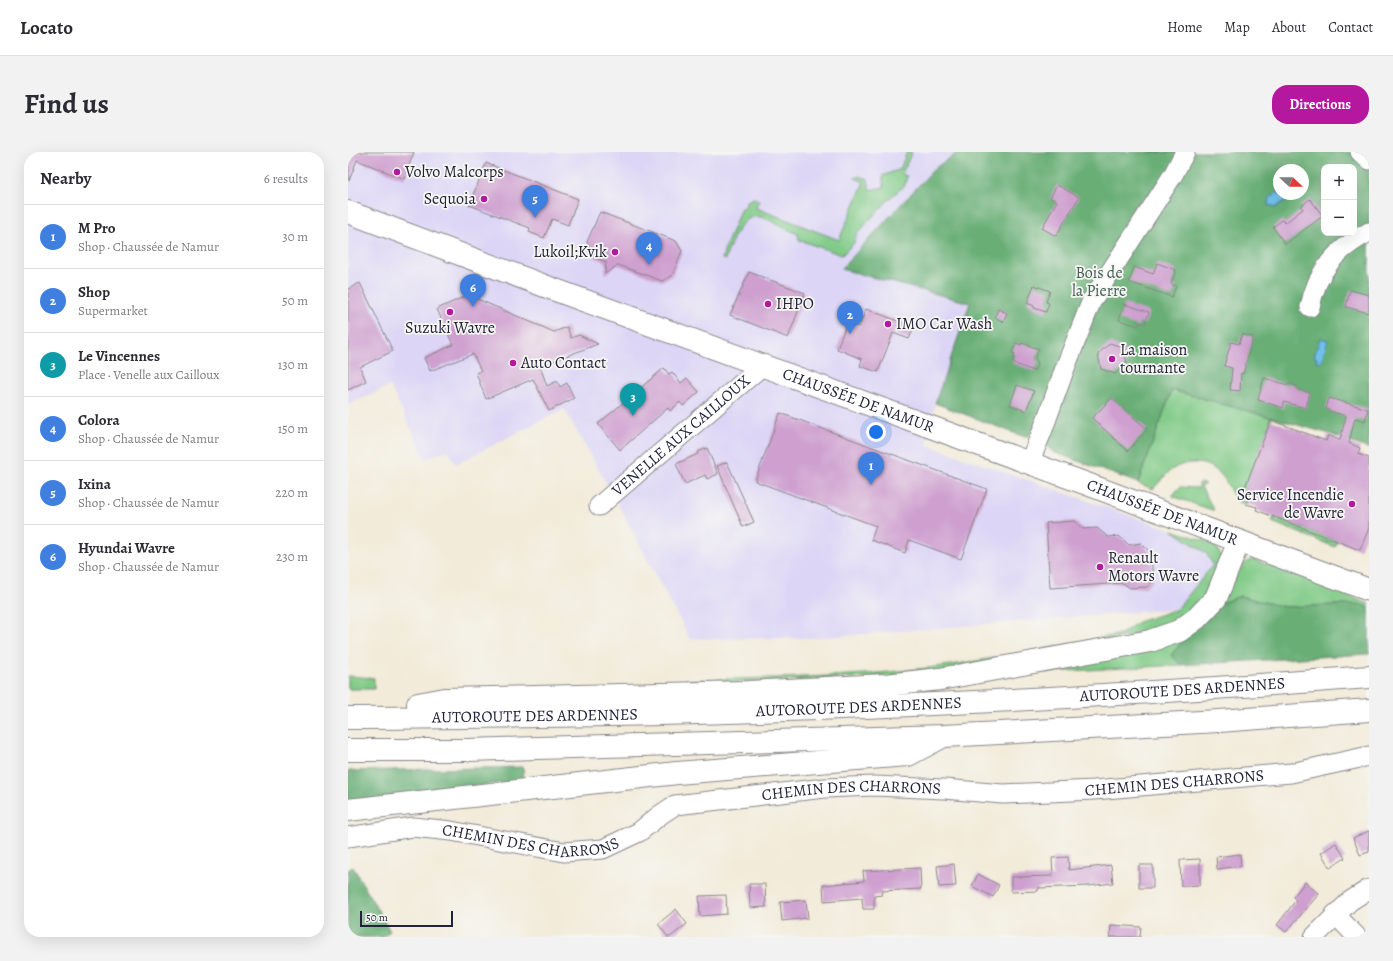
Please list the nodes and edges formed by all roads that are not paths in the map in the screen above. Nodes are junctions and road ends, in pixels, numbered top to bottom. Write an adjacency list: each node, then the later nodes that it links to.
1 (1185, 152): 8 (street)
2 (1360, 152): 3 (street)
3 (1369, 160)
4 (348, 212): 7 (main road, CHAUSSÉE DE NAMUR)
5 (1369, 232): 6 (street)
6 (1310, 307)
7 (762, 366): 8 (main road, CHAUSSÉE DE NAMUR); 9 (street, VENELLE AUX CAILLOUX)
8 (1030, 463): 10 (main road, CHAUSSÉE DE NAMUR)
9 (599, 506)
10 (1239, 541): 11 (main road, CHAUSSÉE DE NAMUR); 14 (main road)
11 (1369, 590)
12 (1369, 677): 16 (main road, AUTOROUTE DES ARDENNES)
13 (348, 704): 14 (main road)
14 (418, 704): 16 (main road)
15 (1369, 710): 18 (main road, AUTOROUTE DES ARDENNES)
16 (759, 711): 17 (main road, AUTOROUTE DES ARDENNES)
17 (348, 718)
18 (944, 736): 19 (main road, AUTOROUTE DES ARDENNES); 21 (main road)
19 (348, 750)
20 (1369, 756): 22 (street, CHEMIN DES CHARRONS)
21 (348, 810)
22 (348, 837)
23 (1369, 888): 24 (street)
24 (1335, 914): 25 (street); 26 (street)
25 (1314, 937)
26 (1357, 937)

